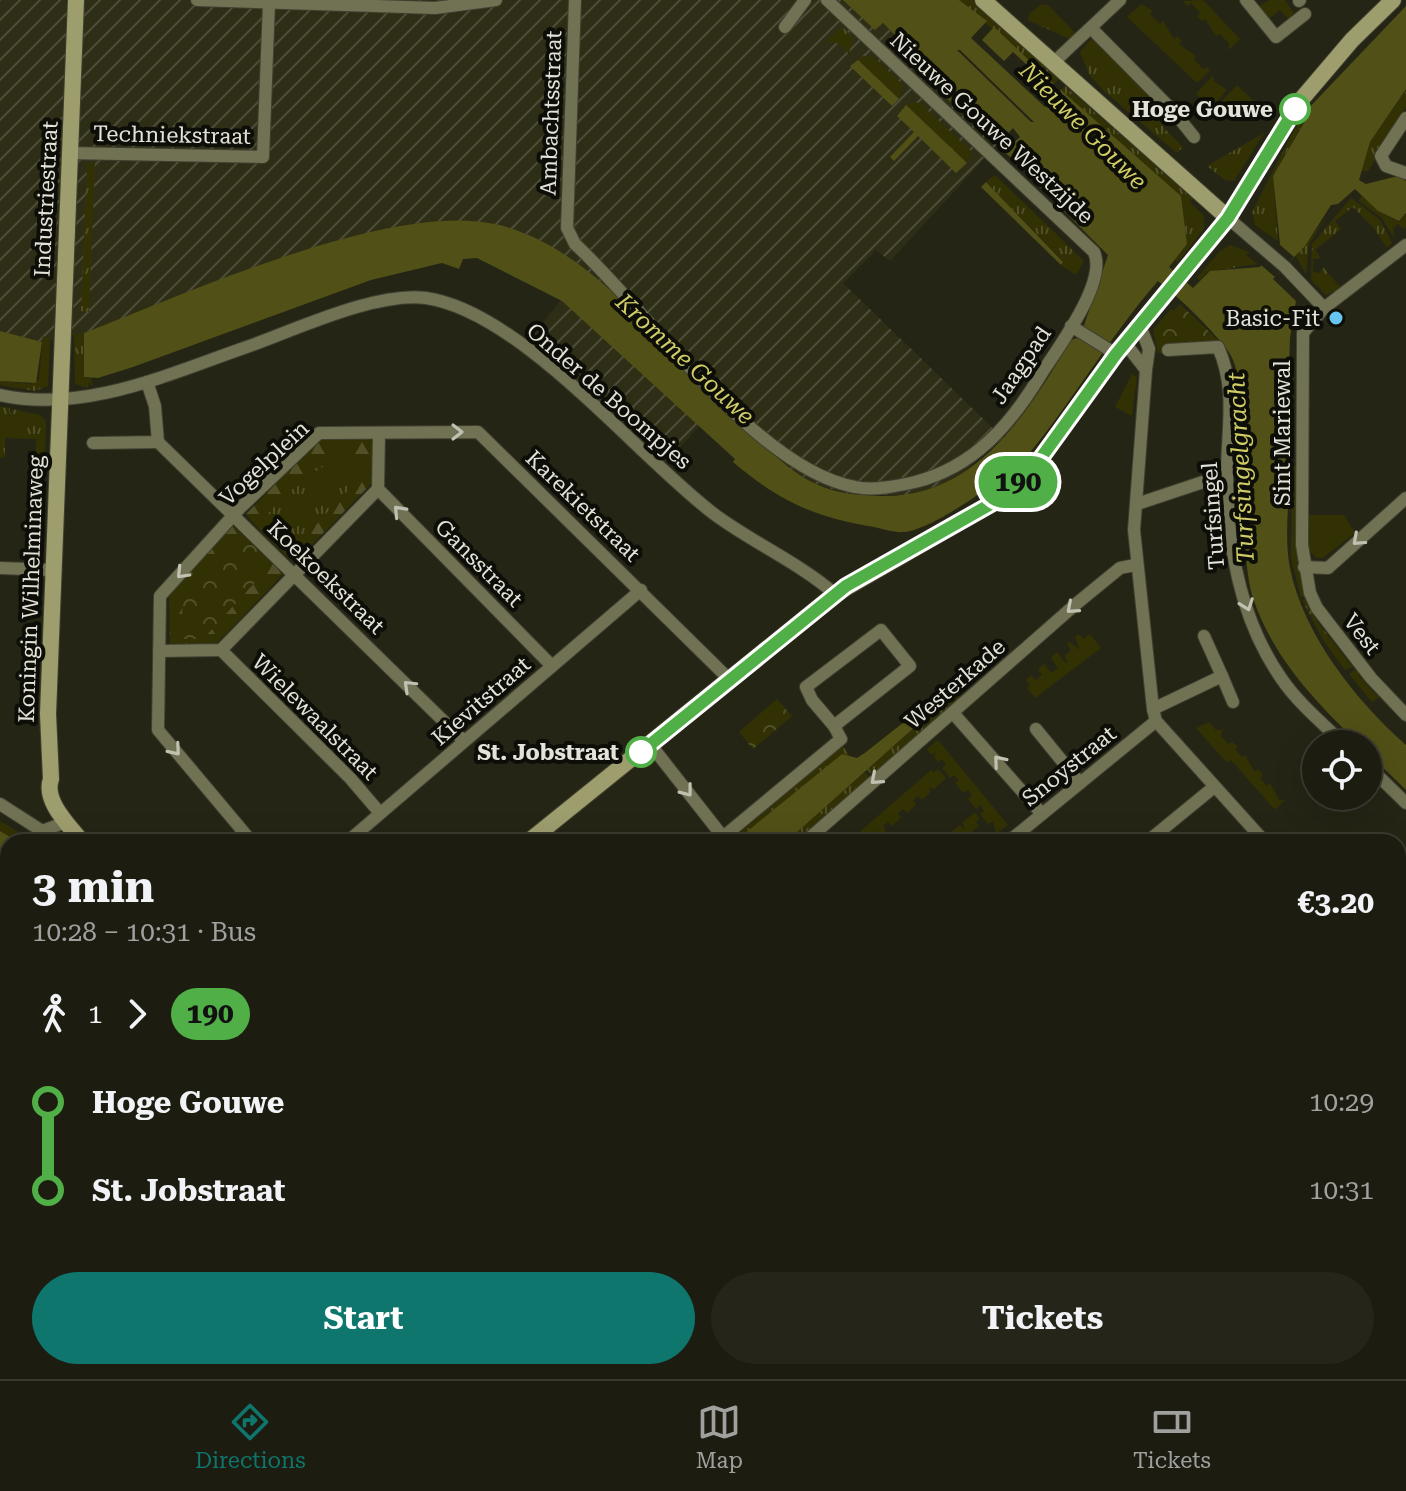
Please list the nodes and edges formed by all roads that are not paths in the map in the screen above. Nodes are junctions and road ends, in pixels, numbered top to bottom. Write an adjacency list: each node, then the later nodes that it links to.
1 (76, 0): 18 (main road, Industriestraat)
2 (197, 0): 10 (street)
3 (496, 0): 10 (street)
4 (575, 0): 21 (street, Ambachtsstraat)
5 (827, 0): 23 (street, Nieuwe Gouwe Westzijde)
6 (983, 0): 15 (main road)
7 (1120, 0): 14 (street)
8 (1246, 0): 12 (street)
9 (1393, 0): 20 (main road)
10 (269, 3): 18 (street, Techniekstraat)
11 (800, 5): 13 (street)
12 (1305, 14)
13 (785, 27)
14 (1091, 28): 15 (street); 17 (street)
15 (1053, 63): 20 (main road)
16 (1406, 118): 19 (street)
17 (1194, 137)
18 (70, 153): 32 (main road, Industriestraat)
19 (1406, 173)
20 (1228, 218): 24 (street); 25 (main road)
21 (567, 228): 26 (street, Jaagpad)
22 (1406, 245): 24 (street, Sint Mariewal)
23 (1094, 252): 26 (street, Jaagpad)
24 (1324, 308): 42 (street, Sint Mariewal)
25 (1141, 328): 27 (main road); 29 (street)
26 (1076, 329): 27 (street)
27 (1116, 348): 29 (street); 47 (main road)
28 (1168, 350): 36 (street, Turfsingel)
29 (1146, 370): 39 (street)
30 (147, 382): 32 (street, Onder de Boompjes); 34 (street); 47 (street, Onder de Boompjes)
31 (0, 395): 32 (street, Onder de Boompjes)
32 (59, 400): 44 (main road, Koningin Wilhelminaweg)
33 (379, 433): 37 (street); 40 (street, Vogelplein); 46 (street, Karekietstraat, one-way to 46)
34 (158, 442): 35 (street); 40 (street, Koekoekstraat)
35 (93, 443)
36 (1227, 474): 39 (street); 60 (street, Turfsingel, one-way to 60)
37 (378, 489): 45 (street); 51 (street, Gansstraat, one-way to 37)
38 (1406, 498): 42 (street, one-way to 42)
39 (1137, 504): 41 (street)
40 (235, 515): 45 (street, Koekoekstraat); 50 (street, Vogelplein, one-way to 50)
41 (1135, 565): 55 (street, Westerkade, one-way to 55); 56 (street)
42 (1304, 567): 57 (street, Vest)
43 (0, 568): 44 (street)
44 (54, 570): 70 (main road, Koningin Wilhelminaweg)
45 (294, 573): 49 (street); 61 (street, Koekoekstraat, one-way to 45)
46 (641, 590): 51 (street, Kievitstraat); 53 (street, Karekietstraat)
47 (835, 594): 53 (main road)
48 (1204, 636): 52 (street)
49 (221, 650): 50 (street); 68 (street, Wielewaalstraat)
50 (159, 651): 72 (street, Vogelplein, one-way to 72)
51 (552, 666): 61 (street, Kievitstraat)
52 (1222, 676): 54 (street); 56 (street, Snoystraat)
53 (730, 680): 62 (main road)
54 (1233, 702)
55 (953, 713): 69 (street, one-way to 55); 77 (street, Westerkade, one-way to 77)
56 (1154, 715): 64 (street, Snoystraat); 65 (street)
57 (1406, 715)
58 (834, 726): 58 (street); 76 (street)
59 (1036, 729): 64 (street)
60 (1330, 730)
61 (464, 741): 68 (street, Kievitstraat)
62 (650, 744): 74 (main road); 75 (street, one-way to 75)
63 (1382, 780): 66 (street)
64 (1080, 783): 69 (street, Snoystraat)
65 (1214, 787): 79 (street); 80 (street)
66 (1406, 803)
67 (0, 804): 70 (street)
68 (380, 813): 73 (street, Kievitstraat)
69 (1042, 814): 78 (street, Snoystraat)
70 (64, 817): 71 (main road, Koningin Wilhelminaweg)
71 (76, 834)
72 (245, 834)
73 (356, 834)
74 (538, 834)
75 (716, 834)
76 (727, 834)
77 (814, 834)
78 (1018, 834)
79 (1157, 834)
80 (1258, 834)

